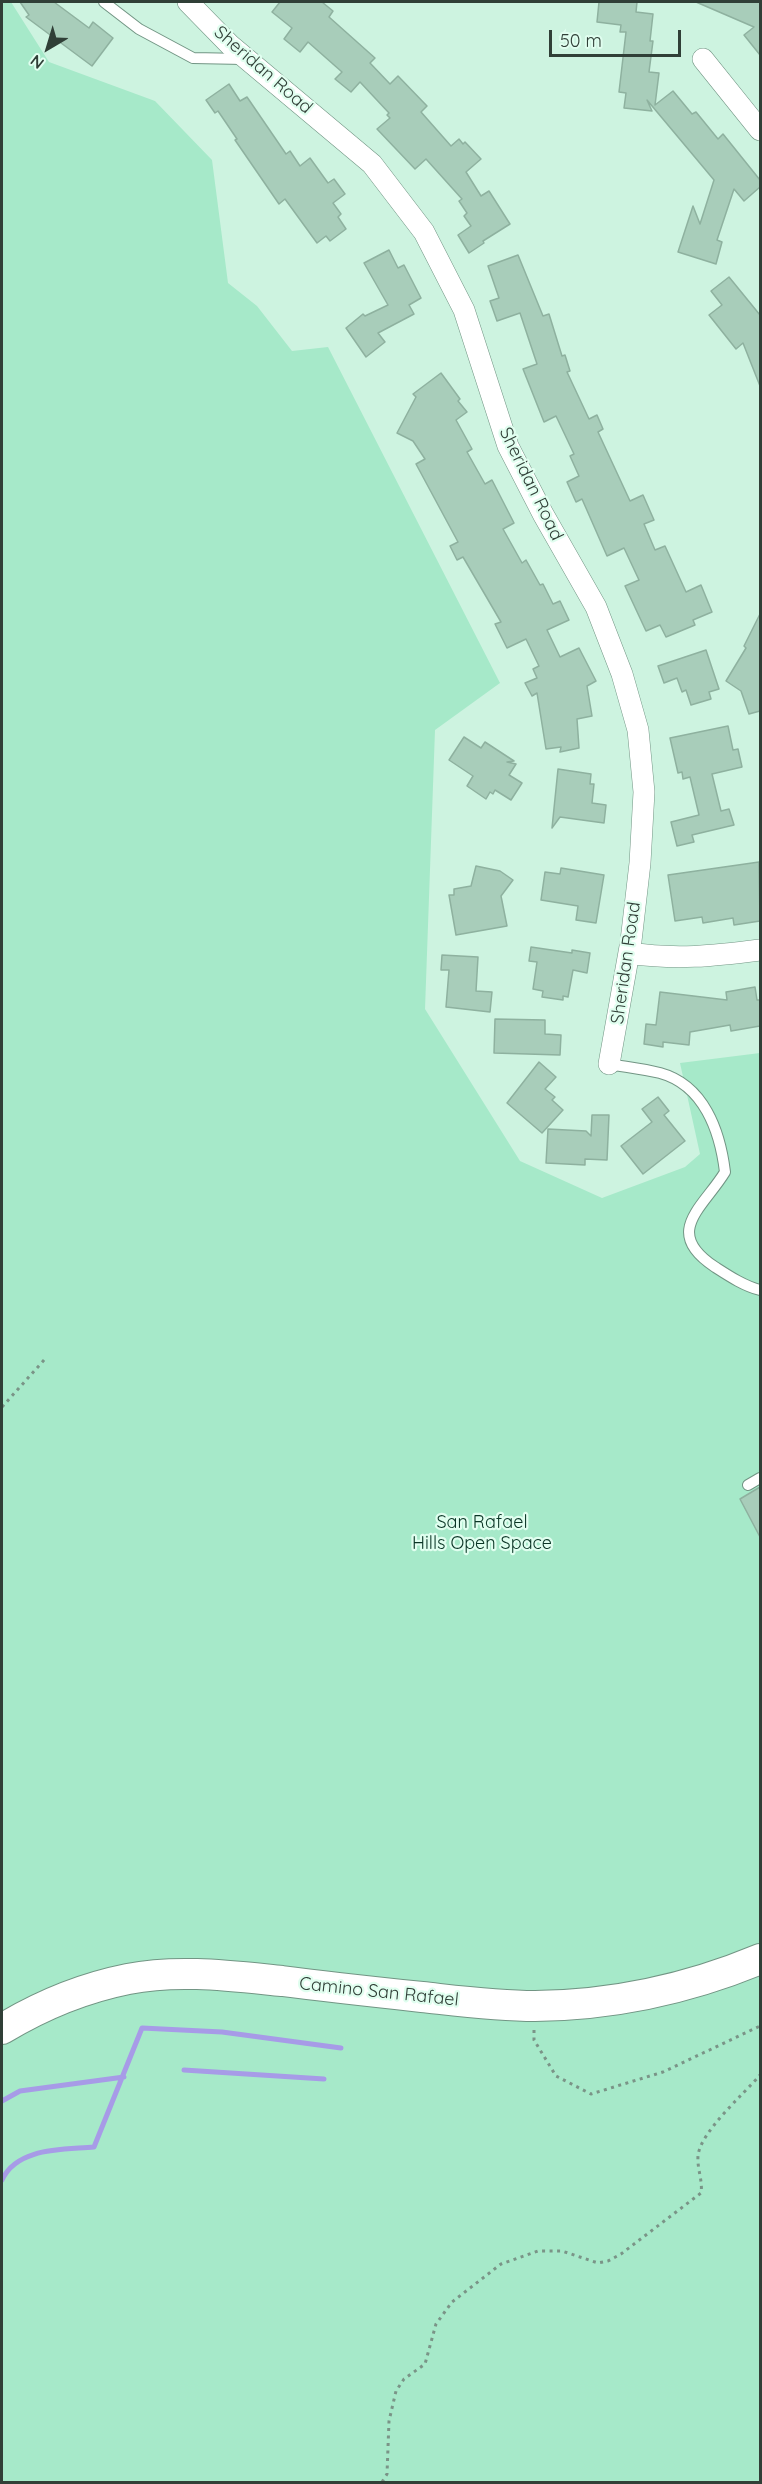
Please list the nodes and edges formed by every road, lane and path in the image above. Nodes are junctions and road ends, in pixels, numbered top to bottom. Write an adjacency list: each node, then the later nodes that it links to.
1 (104, 2): 3 (lane)
2 (188, 2): 3 (street, Sheridan Road)
3 (247, 59): 7 (street, Sheridan Road)
4 (703, 59): 5 (street)
5 (760, 130)
6 (760, 950): 7 (street)
7 (629, 953): 8 (street, Sheridan Road)
8 (609, 1064): 9 (lane)
9 (760, 1290)
10 (45, 1359): 11 (path)
11 (2, 1407)
12 (760, 1478): 13 (lane)
13 (748, 1485)
14 (760, 1959): 15 (street, Camino San Rafael)
15 (534, 2006): 16 (path); 17 (street, Camino San Rafael)
16 (760, 2026)
17 (2, 2030)
18 (760, 2075): 19 (path)
19 (382, 2482)

